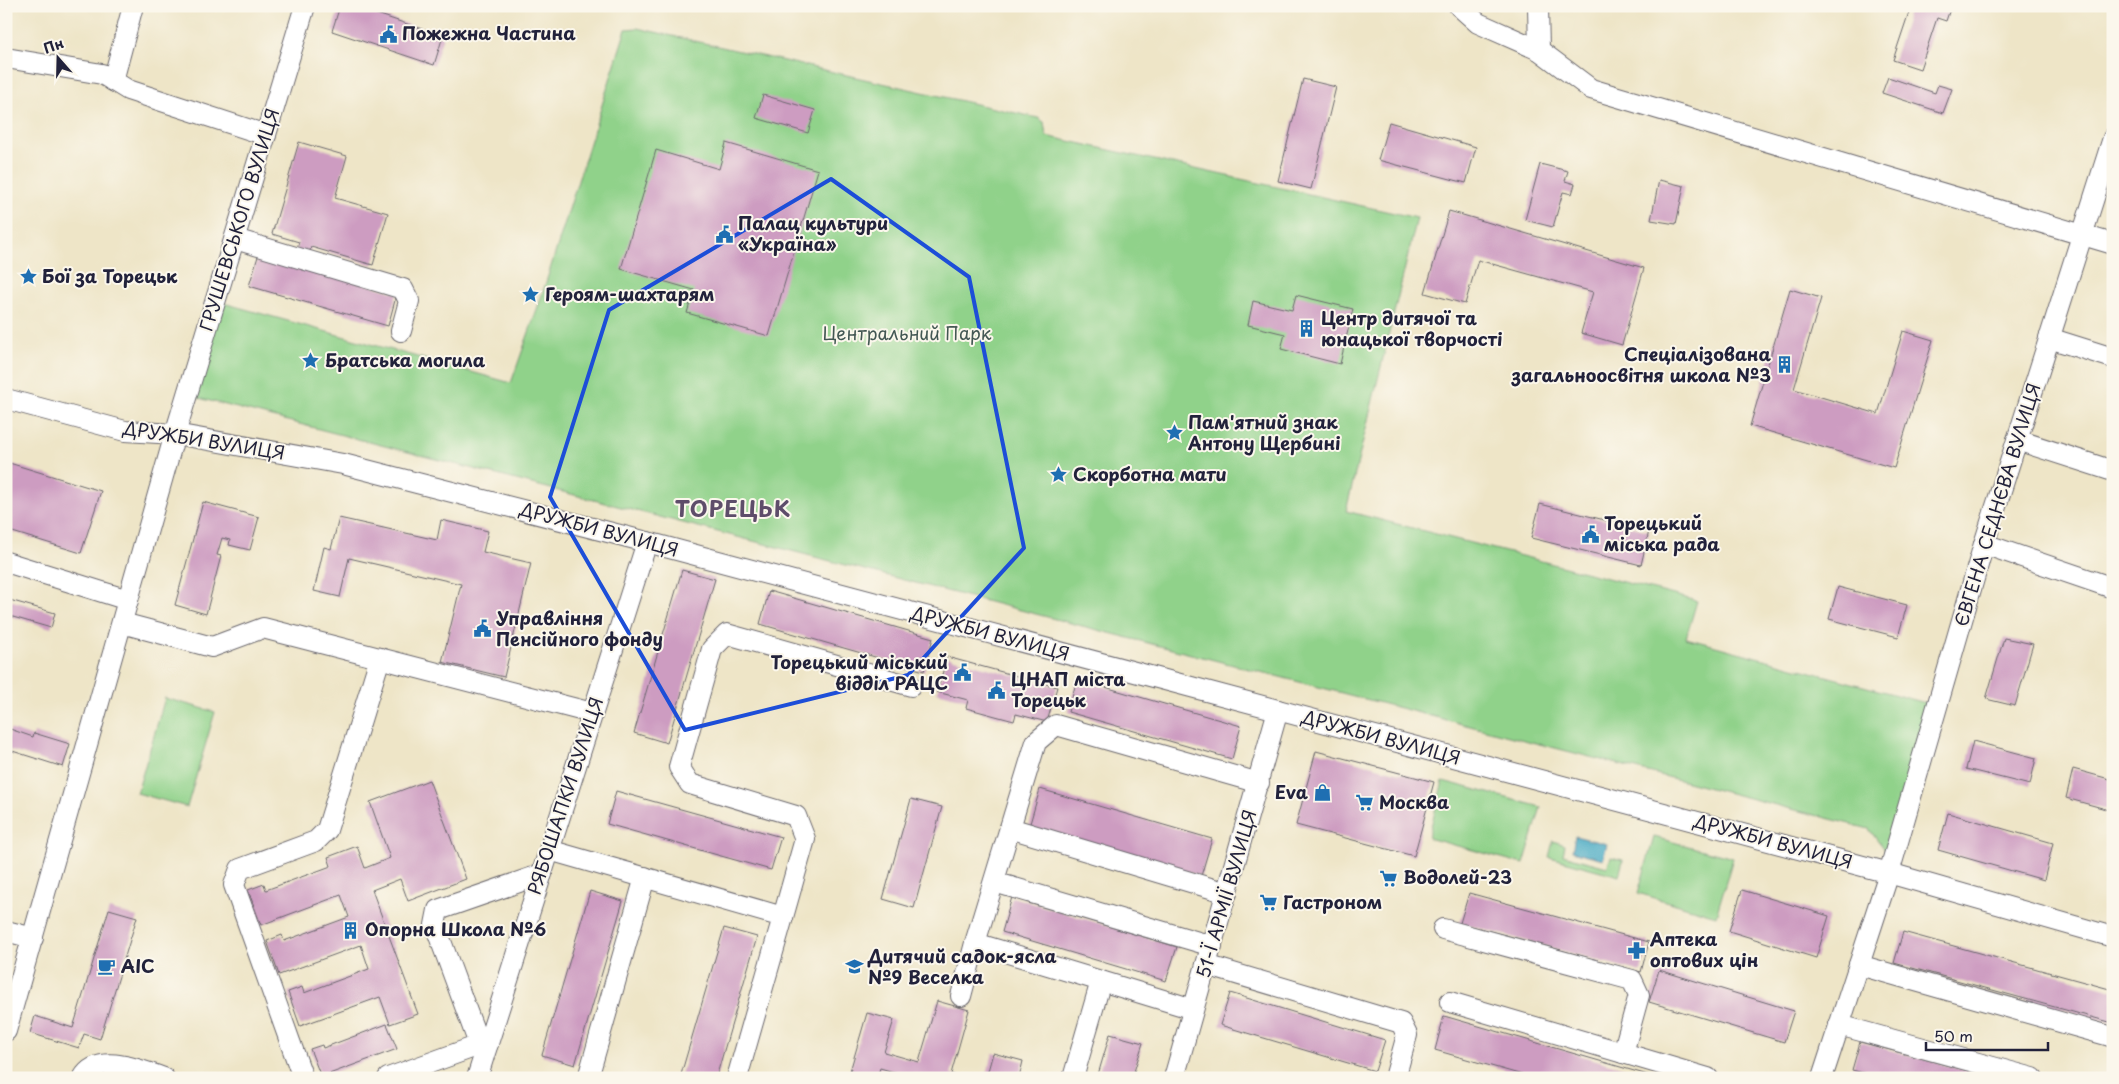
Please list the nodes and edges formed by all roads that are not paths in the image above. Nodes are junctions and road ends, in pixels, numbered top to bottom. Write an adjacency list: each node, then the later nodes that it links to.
1 (133, 6): 7 (street)
2 (306, 6): 8 (street, ГРУШЕВСЬКОГО ВУЛИЦЯ)
3 (1459, 6): 5 (street)
4 (1538, 6): 5 (street)
5 (1539, 50): 10 (street)
6 (6, 58): 7 (street)
7 (113, 81): 8 (street)
8 (266, 135): 11 (street, ГРУШЕВСЬКОГО ВУЛИЦЯ)
9 (2113, 138): 10 (street, ЄВГЕНА СЕДНЄВА ВУЛИЦЯ)
10 (2082, 234): 12 (street); 14 (street, ЄВГЕНА СЕДНЄВА ВУЛИЦЯ)
11 (235, 239): 13 (street); 17 (street, ГРУШЕВСЬКОГО ВУЛИЦЯ)
12 (2113, 244)
13 (401, 331)
14 (2049, 338): 15 (street); 18 (street, ЄВГЕНА СЕДНЄВА ВУЛИЦЯ)
15 (2113, 358)
16 (6, 399): 17 (street, ДРУЖБИ ВУЛИЦЯ)
17 (175, 434): 20 (street, ДРУЖБИ ВУЛИЦЯ); 24 (street, ГРУШЕВСЬКОГО ВУЛИЦЯ)
18 (2017, 440): 19 (street); 21 (street, ЄВГЕНА СЕДНЄВА ВУЛИЦЯ)
19 (2113, 471)
20 (647, 542): 28 (street, ДРУЖБИ ВУЛИЦЯ); 29 (street, РЯБОШАПКИ ВУЛИЦЯ)
21 (1984, 544): 23 (street); 33 (street, ЄВГЕНА СЕДНЄВА ВУЛИЦЯ)
22 (6, 562): 24 (street)
23 (2113, 588)
24 (128, 600): 25 (street, ГРУШЕВСЬКОГО ВУЛИЦЯ)
25 (122, 622): 26 (street); 42 (street, ГРУШЕВСЬКОГО ВУЛИЦЯ)
26 (380, 658): 29 (street); 58 (street)
27 (911, 686): 38 (street)
28 (1278, 710): 30 (street, 51-Ї АРМІЇ ВУЛИЦЯ); 33 (street, ДРУЖБИ ВУЛИЦЯ)
29 (592, 713): 32 (street, РЯБОШАПКИ ВУЛИЦЯ)
30 (1259, 783): 31 (street); 37 (street, 51-Ї АРМІЇ ВУЛИЦЯ)
31 (1010, 828): 36 (street); 37 (street)
32 (549, 850): 34 (street, РЯБОШАПКИ ВУЛИЦЯ); 35 (street)
33 (1889, 873): 41 (street, ДРУЖБИ ВУЛИЦЯ); 46 (street, ЄВГЕНА СЕДНЄВА ВУЛИЦЯ)
34 (542, 874): 54 (street, РЯБОШАПКИ ВУЛИЦЯ); 54 (street)
35 (646, 877): 38 (street); 61 (street)
36 (994, 882): 43 (street); 44 (street)
37 (1228, 893): 44 (street, 51-Ї АРМІЇ ВУЛИЦЯ)
38 (784, 917): 62 (street)
39 (1443, 929): 55 (street)
40 (6, 931): 42 (street)
41 (2113, 937)
42 (32, 938): 52 (street, ГРУШЕВСЬКОГО ВУЛИЦЯ)
43 (975, 943): 47 (street); 48 (street)
44 (1212, 946): 45 (street, 51-Ї АРМІЇ ВУЛИЦЯ)
45 (1206, 965): 50 (street, 51-Ї АРМІЇ ВУЛИЦЯ); 65 (street)
46 (1859, 965): 51 (street, ЄВГЕНА СЕДНЄВА ВУЛИЦЯ); 53 (street)
47 (1101, 981): 50 (street); 63 (street)
48 (961, 996)
49 (1450, 1002): 55 (street)
50 (1193, 1009): 64 (street, 51-Ї АРМІЇ ВУЛИЦЯ)
51 (1839, 1025): 67 (street, ЄВГЕНА СЕДНЄВА ВУЛИЦЯ); 68 (street)
52 (6, 1031)
53 (2113, 1038)
54 (484, 1043): 59 (street); 60 (street, РЯБОШАПКИ ВУЛИЦЯ)
55 (1622, 1053): 66 (street)
56 (83, 1078): 57 (street)
57 (164, 1078)
58 (304, 1078)
59 (388, 1078)
60 (477, 1078)
61 (588, 1078)
62 (737, 1078)
63 (1073, 1078)
64 (1174, 1078)
65 (1395, 1078)
66 (1708, 1078)
67 (1822, 1078)
68 (2033, 1078)

